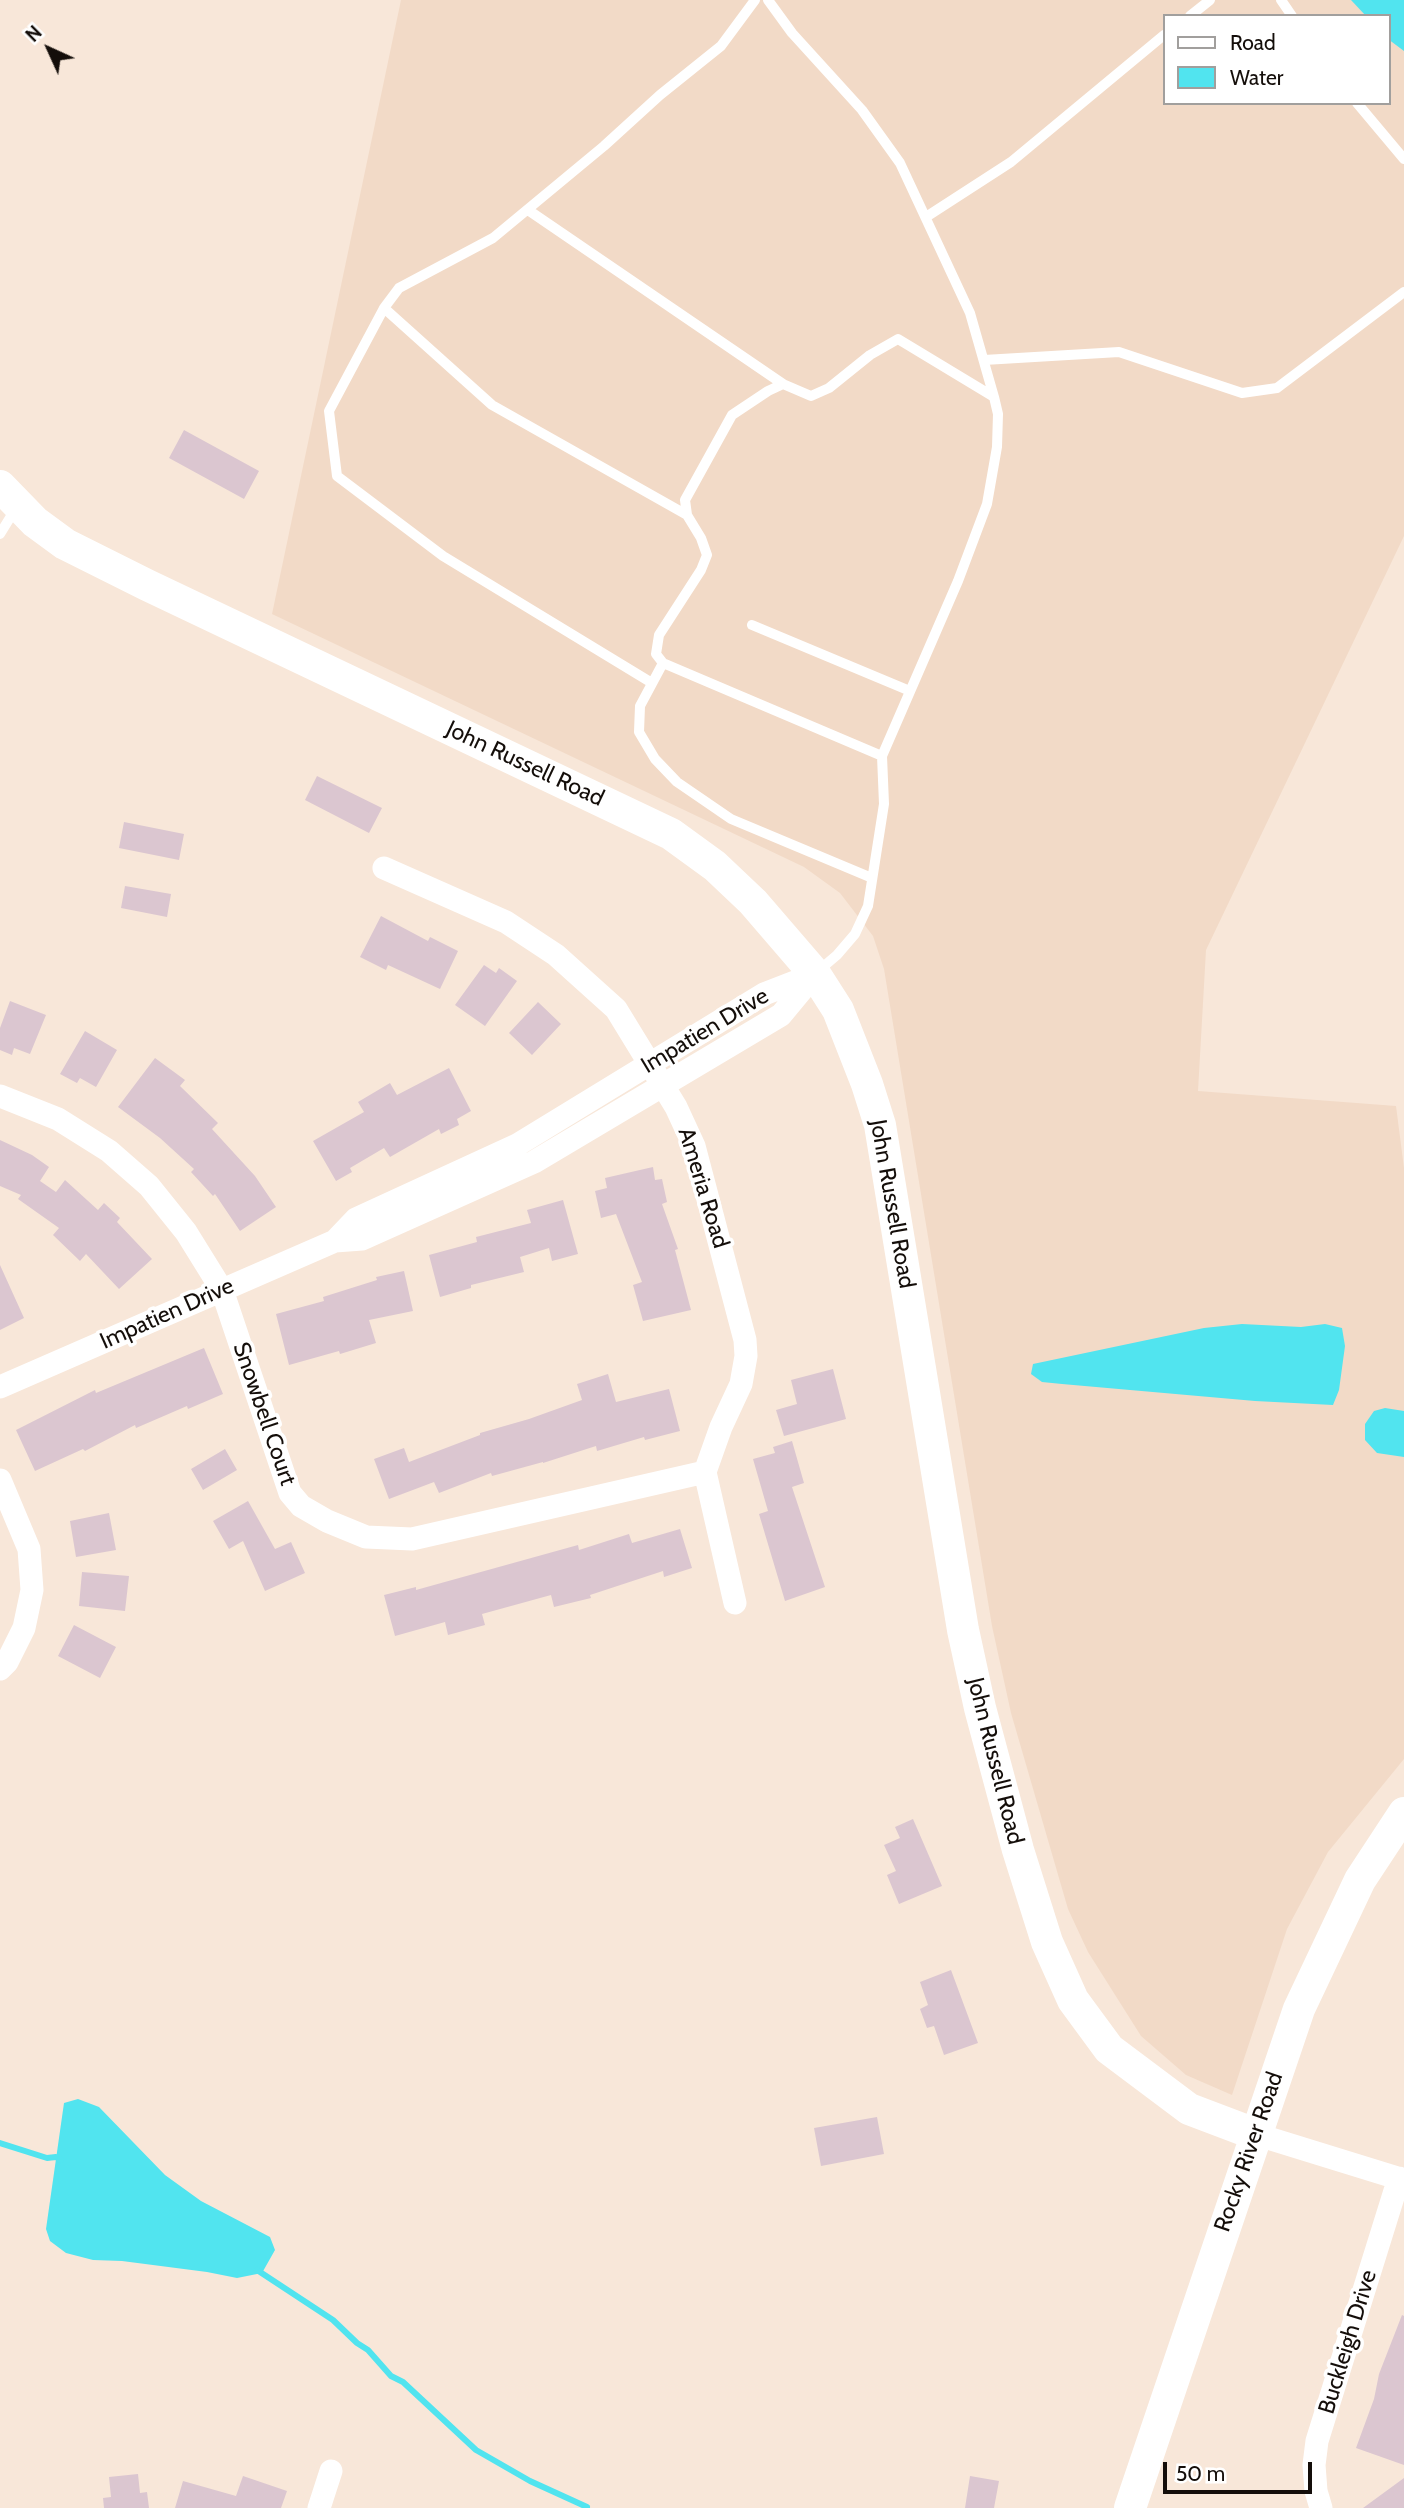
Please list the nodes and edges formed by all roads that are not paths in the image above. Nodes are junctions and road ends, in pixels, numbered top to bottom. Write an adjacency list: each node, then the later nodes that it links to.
1 (755, 0): 8 (lane)
2 (768, 0): 9 (lane)
3 (1210, 0): 4 (lane)
4 (1192, 14)
5 (1162, 37): 9 (lane)
6 (1359, 105): 7 (lane)
7 (1404, 159)
8 (528, 209): 11 (lane); 13 (lane)
9 (926, 218): 12 (lane)
10 (1404, 292): 12 (lane)
11 (384, 308): 16 (lane); 20 (lane)
12 (984, 360): 14 (lane)
13 (783, 384): 14 (lane); 16 (lane)
14 (994, 397): 21 (lane)
15 (9, 496): 17 (lane); 25 (street, John Russell Road)
16 (687, 514): 19 (lane)
17 (0, 534)
18 (752, 625): 21 (lane)
19 (663, 663): 20 (lane); 22 (lane)
20 (652, 683): 24 (lane)
21 (911, 691): 22 (lane)
22 (883, 756): 24 (lane)
23 (384, 868): 26 (street, Ameria Road)
24 (872, 878): 25 (lane)
25 (815, 974): 26 (street, Impatien Drive); 27 (street, Impatien Drive); 37 (street, John Russell Road)
26 (650, 1063): 27 (street, Ameria Road); 29 (street, Impatien Drive)
27 (665, 1086): 29 (street, Impatien Drive); 32 (street, Ameria Road)
28 (0, 1096): 30 (street, Snowbell Court)
29 (335, 1241): 30 (street, Impatien Drive)
30 (222, 1290): 31 (street, Impatien Drive); 32 (street, Snowbell Court)
31 (0, 1387)
32 (705, 1472): 34 (street)
33 (0, 1480): 35 (street)
34 (736, 1603)
35 (0, 1669)
36 (1404, 1813): 37 (street, Rocky River Road)
37 (1255, 2134): 38 (street, John Russell Road); 41 (street, Rocky River Road)
38 (1401, 2179): 42 (street, Buckleigh Drive)
39 (331, 2472): 40 (street)
40 (319, 2508)
41 (1130, 2508)
42 (1321, 2508)

